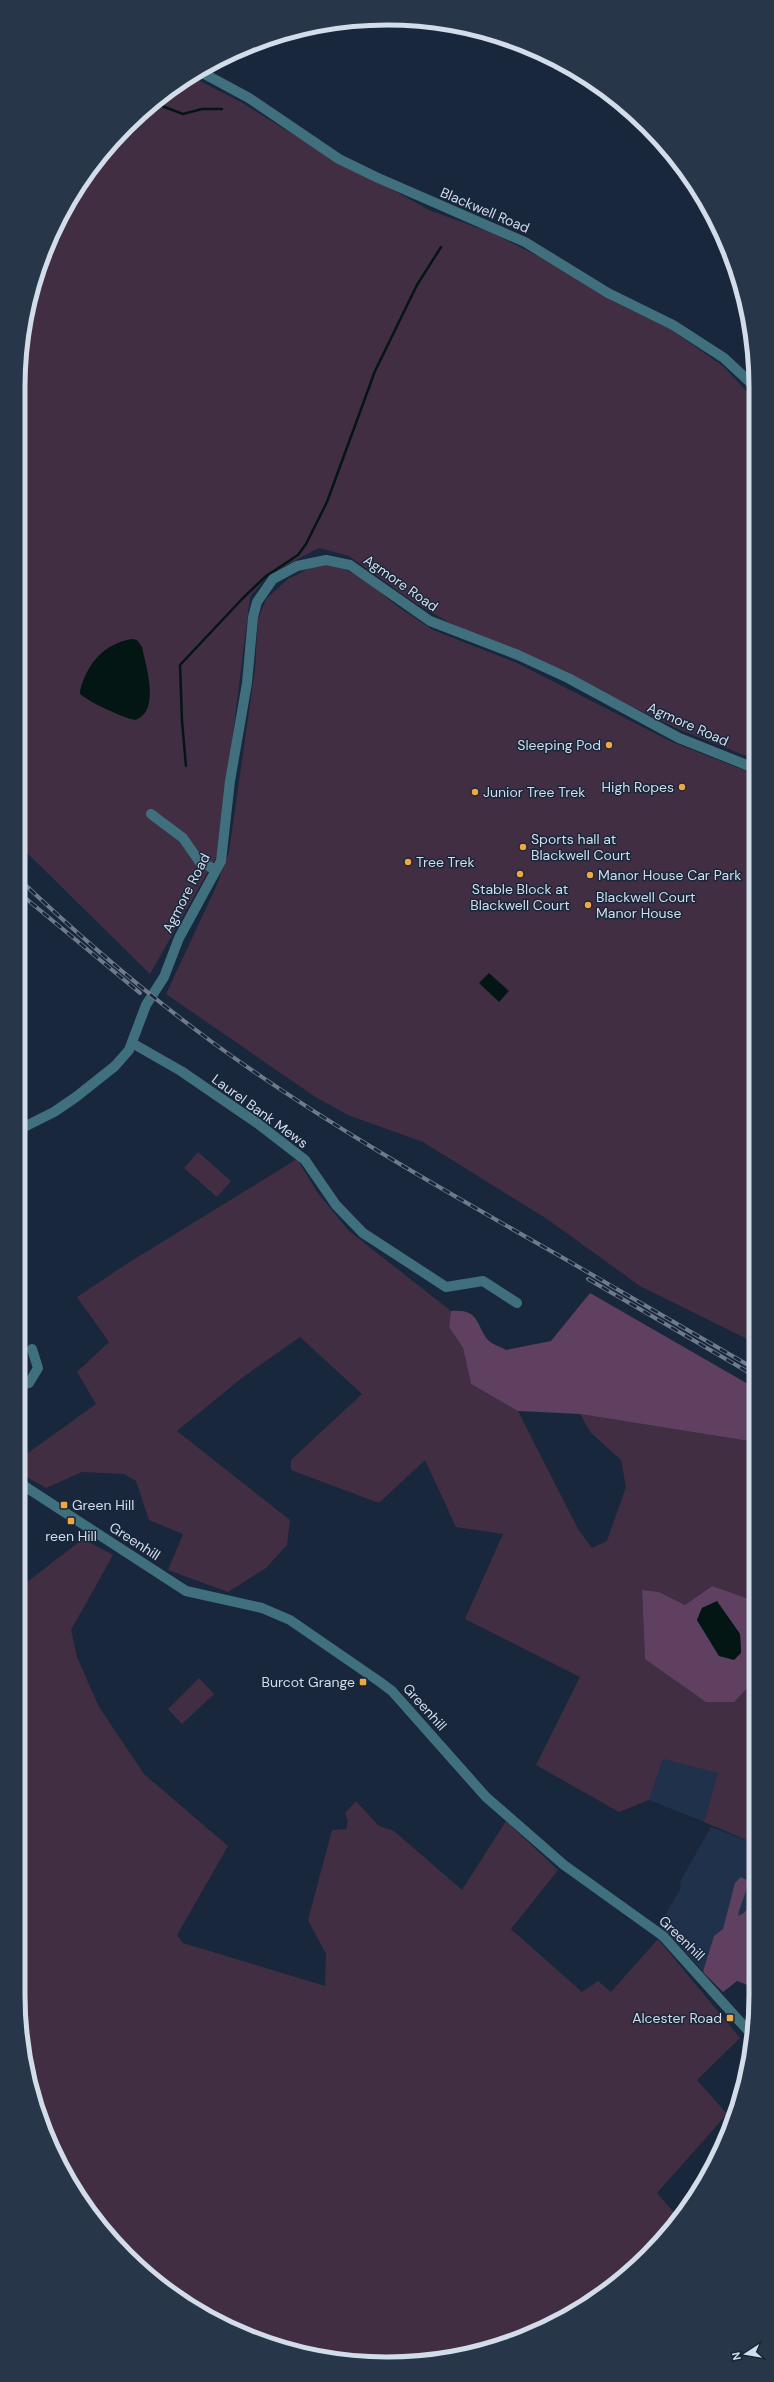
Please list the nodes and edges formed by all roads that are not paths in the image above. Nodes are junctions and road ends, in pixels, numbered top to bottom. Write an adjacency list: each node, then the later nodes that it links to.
1 (205, 74): 2 (street, Blackwell Road)
2 (749, 381)
3 (749, 766): 5 (street, Agmore Road)
4 (151, 814): 5 (street)
5 (216, 870): 6 (street, Agmore Road)
6 (132, 1044): 7 (street, Agmore Road); 8 (street, Laurel Bank Mews)
7 (25, 1126)
8 (518, 1303)
9 (32, 1349): 10 (street)
10 (25, 1384)
11 (25, 1487): 12 (street, Greenhill)
12 (747, 2030)

